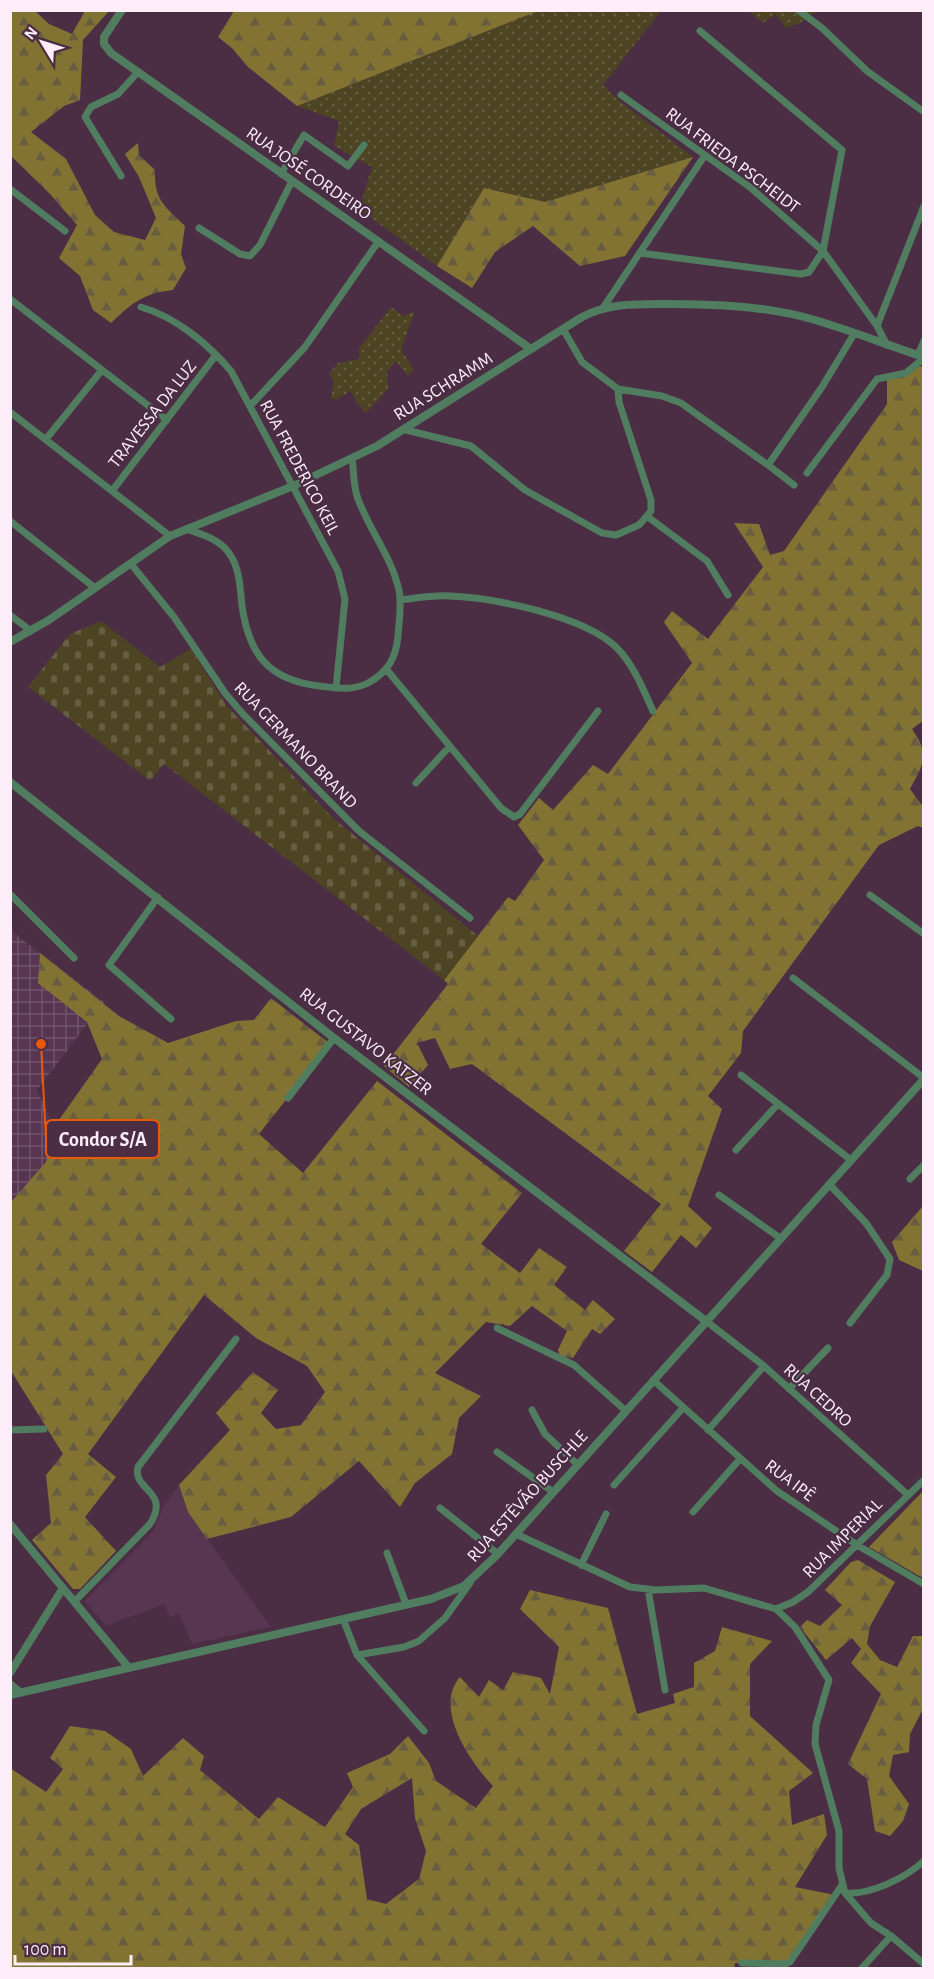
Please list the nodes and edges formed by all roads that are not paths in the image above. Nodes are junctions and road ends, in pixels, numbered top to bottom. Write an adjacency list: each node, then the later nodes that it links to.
1 (122, 10): 4 (street, RUA JOSÉ CORDEIRO)
2 (798, 10): 6 (street)
3 (700, 31): 17 (street)
4 (138, 72): 9 (street, RUA JOSÉ CORDEIRO); 10 (street)
5 (621, 95): 8 (street, RUA FRIEDA PSCHEIDT)
6 (924, 112)
7 (364, 145): 9 (street)
8 (705, 155): 17 (street, RUA FRIEDA PSCHEIDT); 18 (street)
9 (281, 174): 11 (street, RUA JOSÉ CORDEIRO)
10 (121, 176)
11 (292, 182): 14 (street); 16 (street, RUA JOSÉ CORDEIRO)
12 (10, 189): 15 (street)
13 (924, 206): 22 (street)
14 (200, 228)
15 (65, 231)
16 (378, 242): 27 (street, RUA JOSÉ CORDEIRO); 32 (street)
17 (824, 251): 18 (street); 22 (street, RUA FRIEDA PSCHEIDT)
18 (640, 253): 21 (street)
19 (10, 299): 30 (street)
20 (141, 307): 28 (street, RUA FREDERICO KEIL)
21 (603, 308): 23 (street, RUA SCHRAMM); 24 (street, RUA SCHRAMM)
22 (877, 326): 26 (street, RUA FRIEDA PSCHEIDT)
23 (563, 329): 27 (street, RUA SCHRAMM); 31 (street)
24 (854, 334): 26 (street, RUA SCHRAMM); 38 (street)
25 (924, 341): 29 (street)
26 (887, 345): 29 (street, RUA SCHRAMM)
27 (531, 349): 35 (street, RUA SCHRAMM)
28 (216, 355): 32 (street, RUA FREDERICO KEIL); 34 (street, TRAVESSA DA LUZ)
29 (922, 357): 39 (street)
30 (102, 370): 34 (street); 36 (street)
31 (618, 389): 38 (street); 43 (street)
32 (251, 405): 41 (street, RUA FREDERICO KEIL)
33 (10, 412): 36 (street)
34 (167, 420): 42 (street, TRAVESSA DA LUZ)
35 (406, 430): 37 (street, RUA SCHRAMM); 43 (street)
36 (46, 439): 42 (street)
37 (352, 458): 41 (street, RUA SCHRAMM); 50 (street)
38 (768, 465): 40 (street)
39 (807, 472)
40 (794, 485)
41 (293, 486): 45 (street, RUA SCHRAMM); 55 (street, RUA FREDERICO KEIL)
42 (112, 491): 46 (street)
43 (648, 518): 49 (street)
44 (10, 521): 48 (street)
45 (185, 529): 46 (street, RUA SCHRAMM); 55 (street)
46 (170, 536): 47 (street, RUA SCHRAMM)
47 (131, 564): 48 (street, RUA SCHRAMM); 64 (street, RUA GERMANO BRAND)
48 (95, 588): 52 (street, RUA SCHRAMM)
49 (728, 595)
50 (400, 600): 54 (street); 57 (street)
51 (10, 615): 52 (street)
52 (31, 631): 53 (street, RUA SCHRAMM)
53 (10, 642)
54 (387, 670): 55 (street); 58 (street)
55 (336, 688)
56 (598, 711): 58 (street)
57 (652, 711)
58 (449, 747): 60 (street)
59 (10, 782): 63 (street, RUA GUSTAVO KATZER)
60 (416, 783)
61 (10, 894): 66 (street)
62 (870, 895): 65 (street)
63 (158, 897): 68 (street); 69 (street, RUA GUSTAVO KATZER)
64 (470, 918)
65 (924, 934)
66 (74, 958)
67 (793, 978): 71 (street)
68 (171, 1019)
69 (334, 1038): 72 (street); 81 (street, RUA GUSTAVO KATZER)
70 (741, 1075): 73 (street)
71 (924, 1079): 75 (street, RUA ESTÊVÃO BUSCHLE)
72 (288, 1098)
73 (778, 1104): 74 (street); 75 (street)
74 (736, 1150)
75 (851, 1160): 78 (street, RUA ESTÊVÃO BUSCHLE)
76 (924, 1165): 77 (street)
77 (910, 1179)
78 (829, 1184): 80 (street, RUA ESTÊVÃO BUSCHLE); 82 (street)
79 (719, 1195): 80 (street)
80 (780, 1238): 81 (street, RUA ESTÊVÃO BUSCHLE)
81 (706, 1321): 86 (street, RUA CEDRO); 87 (street, RUA ESTÊVÃO BUSCHLE)
82 (850, 1323)
83 (496, 1328): 91 (street)
84 (236, 1339): 115 (street)
85 (828, 1348): 88 (street)
86 (764, 1366): 88 (street, RUA CEDRO); 94 (street)
87 (653, 1380): 89 (street, RUA IPÊ); 91 (street, RUA ESTÊVÃO BUSCHLE)
88 (789, 1389): 101 (street, RUA CEDRO)
89 (683, 1408): 94 (street, RUA IPÊ); 99 (street)
90 (532, 1410): 97 (street)
91 (626, 1411): 97 (street, RUA ESTÊVÃO BUSCHLE)
92 (12, 1428): 93 (street)
93 (44, 1429)
94 (708, 1430): 96 (street, RUA IPÊ)
95 (497, 1452): 100 (street)
96 (740, 1459): 103 (street); 107 (street, RUA IPÊ)
97 (578, 1465): 100 (street, RUA ESTÊVÃO BUSCHLE)
98 (924, 1480): 101 (street, RUA IMPERIAL)
99 (614, 1485)
100 (554, 1492): 106 (street, RUA ESTÊVÃO BUSCHLE)
101 (907, 1494): 107 (street, RUA IMPERIAL)
102 (440, 1508): 109 (street)
103 (693, 1512)
104 (606, 1514): 110 (street)
105 (10, 1524): 113 (street)
106 (516, 1534): 109 (street, RUA ESTÊVÃO BUSCHLE); 110 (street)
107 (857, 1545): 112 (street, RUA IPÊ); 117 (street, RUA IMPERIAL)
108 (387, 1553): 116 (street)
109 (498, 1554): 111 (street, RUA ESTÊVÃO BUSCHLE)
110 (581, 1565): 114 (street)
111 (474, 1579): 116 (street, RUA ESTÊVÃO BUSCHLE); 119 (street)
112 (924, 1584)
113 (63, 1588): 115 (street); 121 (street)
114 (648, 1590): 117 (street); 123 (street)
115 (75, 1601): 120 (street)
116 (406, 1604): 118 (street, RUA ESTÊVÃO BUSCHLE)
117 (776, 1609): 128 (street)
118 (344, 1619): 119 (street); 120 (street, RUA ESTÊVÃO BUSCHLE)
119 (357, 1655): 126 (street)
120 (129, 1668): 124 (street, RUA ESTÊVÃO BUSCHLE)
121 (10, 1673)
122 (10, 1684): 124 (street)
123 (665, 1690)
124 (20, 1692): 125 (street, RUA ESTÊVÃO BUSCHLE)
125 (10, 1695)
126 (424, 1731)
127 (924, 1861): 129 (street)
128 (842, 1885): 129 (street); 131 (street)
129 (845, 1893): 130 (street)
130 (891, 1936): 132 (street); 133 (street)
131 (742, 1963)
132 (924, 1964)
133 (862, 1968)

